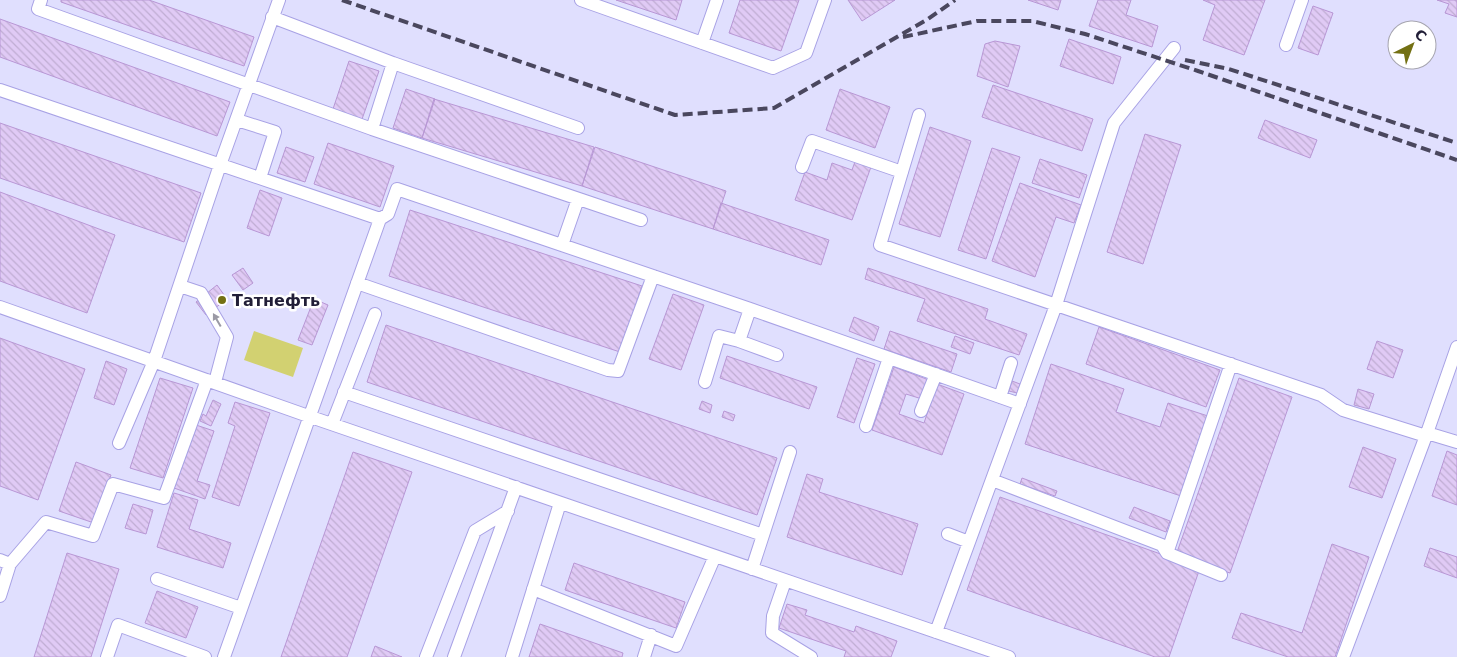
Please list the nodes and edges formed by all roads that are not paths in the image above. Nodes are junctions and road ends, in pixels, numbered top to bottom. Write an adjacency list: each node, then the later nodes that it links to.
1 (41, 0): 12 (street)
2 (279, 0): 7 (street)
3 (582, 0): 8 (street)
4 (717, 0): 8 (street)
5 (825, 0): 8 (street)
6 (1302, 0): 9 (street)
7 (272, 18): 11 (street); 12 (street)
8 (702, 43)
9 (1286, 45)
10 (1174, 48): 29 (street)
11 (393, 63): 16 (street); 17 (street)
12 (249, 85): 15 (street); 17 (street)
13 (0, 90): 18 (street)
14 (919, 115): 20 (street)
15 (236, 120): 18 (street); 21 (street)
16 (578, 128)
17 (372, 129): 22 (street)
18 (220, 165): 21 (street); 28 (street)
19 (802, 167): 20 (street)
20 (902, 172): 29 (street)
21 (260, 178): 23 (street)
22 (578, 199): 24 (street); 25 (street)
23 (380, 219): 25 (street); 27 (street)
24 (641, 220)
25 (562, 245): 26 (street)
26 (653, 276): 27 (street); 31 (street)
27 (357, 283): 47 (street)
28 (180, 286): 37 (street); 41 (street, one-way to 28)
29 (1056, 305): 39 (street); 45 (street)
30 (0, 307): 37 (street)
31 (750, 309): 33 (street); 36 (street)
32 (375, 314): 43 (street)
33 (739, 341): 35 (street); 42 (street)
34 (1457, 347): 50 (street)
35 (777, 355)
36 (889, 358): 40 (street); 49 (street)
37 (154, 361): 41 (street); 52 (street)
38 (1011, 363): 44 (street)
39 (1231, 364): 50 (street); 61 (street)
40 (936, 374): 44 (street); 46 (street)
41 (211, 381): 47 (street); 63 (street)
42 (704, 382)
43 (344, 392): 48 (street); 59 (street)
44 (1000, 397): 45 (street)
45 (1020, 404): 54 (street)
46 (920, 411)
47 (311, 417): 48 (street); 70 (street)
48 (332, 424): 55 (street)
49 (866, 426)
50 (1427, 434): 51 (street); 82 (street)
51 (1457, 442)
52 (118, 443)
53 (790, 452): 59 (street)
54 (991, 481): 60 (street); 61 (street)
55 (516, 488): 56 (street); 57 (street)
56 (560, 503): 62 (street); 68 (street)
57 (508, 511): 76 (street); 77 (street)
58 (948, 534): 60 (street)
59 (763, 535): 64 (street)
60 (969, 542): 71 (street)
61 (1167, 553): 65 (street)
62 (715, 556): 64 (street); 72 (street)
63 (5, 562): 69 (street)
64 (752, 569): 67 (street)
65 (1221, 575)
66 (157, 579): 70 (street)
67 (786, 580): 71 (street); 80 (street)
68 (533, 589): 72 (street); 78 (street)
69 (0, 596)
70 (241, 608): 75 (street)
71 (936, 632): 81 (street)
72 (651, 635): 79 (street)
73 (107, 657): 74 (street)
74 (205, 657)
75 (224, 657)
76 (426, 657)
77 (454, 657)
78 (512, 657)
79 (644, 657)
80 (811, 657)
81 (1009, 657)
82 (1343, 657)

